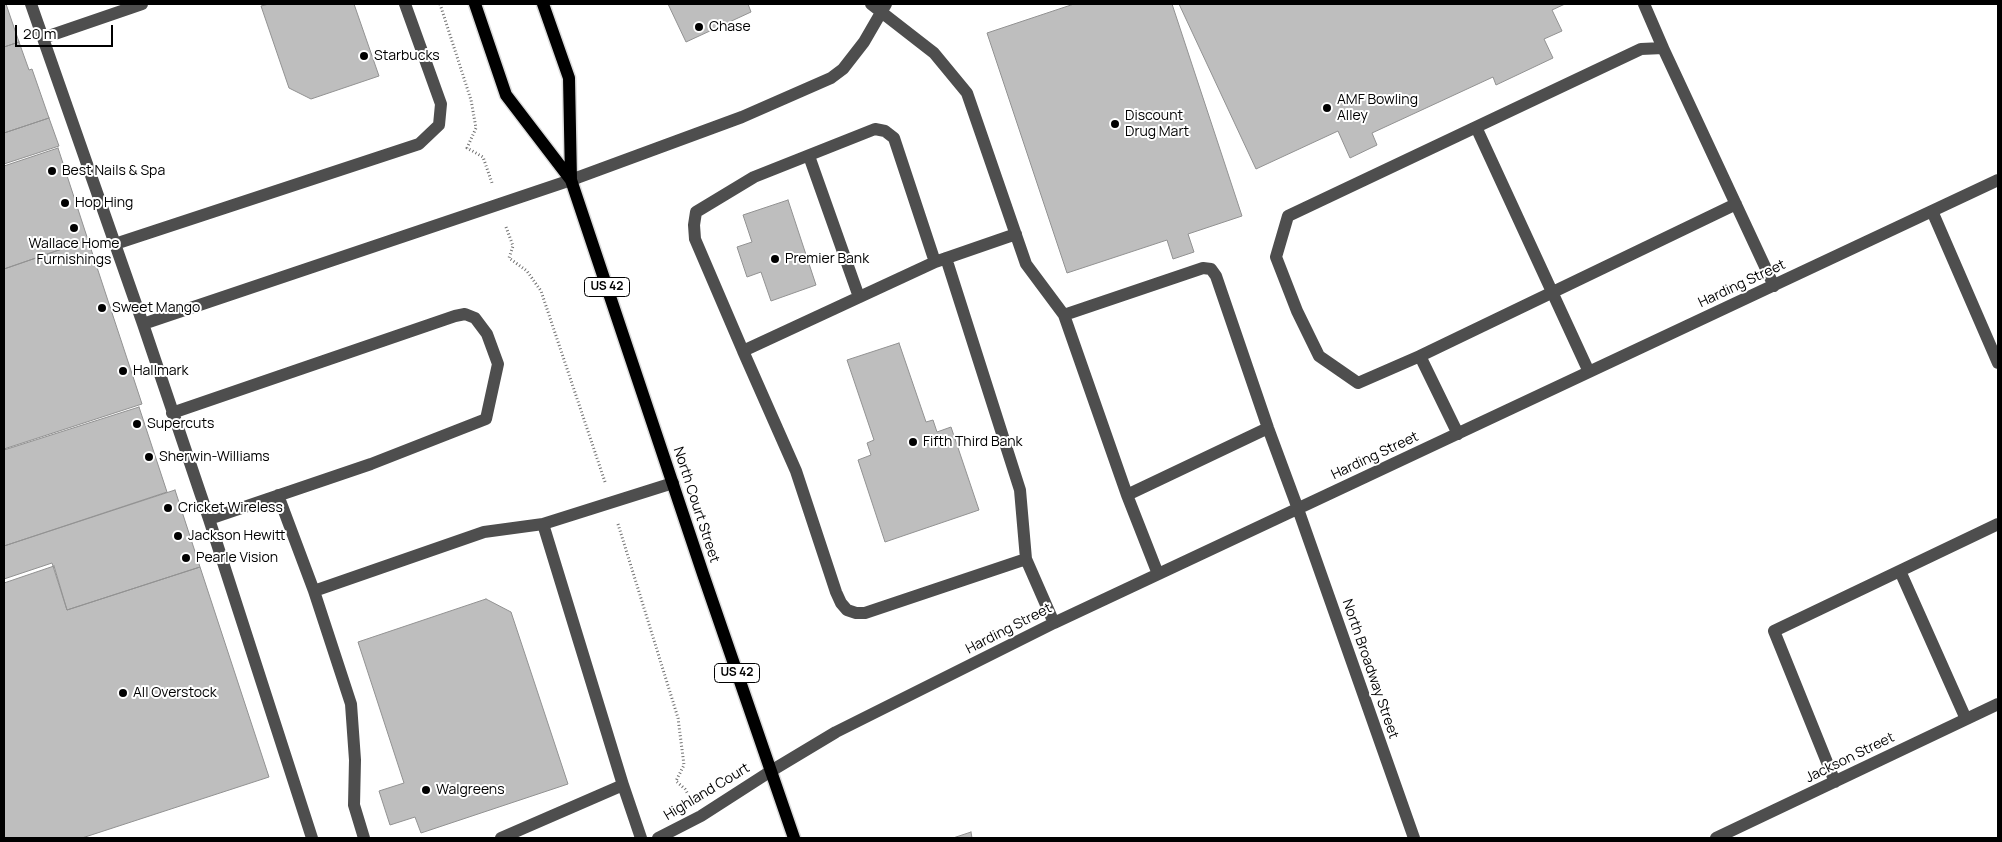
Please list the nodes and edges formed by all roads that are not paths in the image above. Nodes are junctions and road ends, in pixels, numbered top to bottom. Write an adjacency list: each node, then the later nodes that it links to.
1 (31, 4): 9 (street)
2 (142, 4): 9 (street)
3 (405, 4): 18 (street)
4 (476, 4): 13 (main road, North Court Street / US 42)
5 (544, 4): 13 (main road, North Court Street / US 42)
6 (871, 4): 8 (street)
7 (1644, 4): 10 (street)
8 (884, 8): 13 (street); 17 (street)
9 (43, 38): 18 (street)
10 (1663, 48): 11 (street); 15 (street)
11 (1476, 127): 21 (street); 26 (street)
12 (809, 156): 19 (street); 22 (street); 25 (street)
13 (571, 180): 24 (street); 32 (main road, North Court Street / US 42)
14 (1998, 180): 16 (street, Harding Street)
15 (1736, 204): 20 (street); 21 (street)
16 (1932, 211): 20 (street, Harding Street); 27 (street)
17 (1016, 234): 19 (street); 23 (street)
18 (115, 244): 24 (street)
19 (941, 260): 22 (street); 39 (street)
20 (1774, 286): 28 (street, Harding Street)
21 (1552, 292): 26 (street); 28 (street)
22 (859, 297): 25 (street)
23 (1064, 315): 30 (street, North Broadway Street); 33 (street)
24 (143, 324): 29 (street)
25 (744, 351): 39 (street)
26 (1420, 356): 31 (street)
27 (1998, 363)
28 (1589, 372): 31 (street, Harding Street)
29 (172, 413): 34 (street); 36 (street)
30 (1268, 428): 33 (street); 35 (street, North Broadway Street)
31 (1458, 434): 35 (street, Harding Street)
32 (673, 483): 37 (street); 46 (main road, North Court Street / US 42)
33 (1127, 494): 41 (street)
34 (278, 495): 36 (street); 42 (street)
35 (1298, 509): 41 (street, Harding Street); 55 (street, North Broadway Street)
36 (209, 519): 49 (street)
37 (543, 524): 42 (street); 48 (street)
38 (1998, 524): 40 (street)
39 (1026, 559): 43 (street)
40 (1900, 572): 45 (street); 47 (street)
41 (1158, 574): 43 (street, Harding Street)
42 (314, 591): 50 (street)
43 (1054, 623): 46 (street, Harding Street)
44 (1998, 704): 45 (street, Jackson Street)
45 (1966, 719): 47 (street, Jackson Street)
46 (771, 771): 53 (street, Highland Court); 54 (main road, North Court Street / US 42)
47 (1835, 782): 56 (street, Jackson Street)
48 (623, 785): 51 (street); 52 (street)
49 (312, 838)
50 (364, 838)
51 (500, 838)
52 (641, 838)
53 (658, 838)
54 (794, 838)
55 (1414, 838)
56 (1716, 838)

